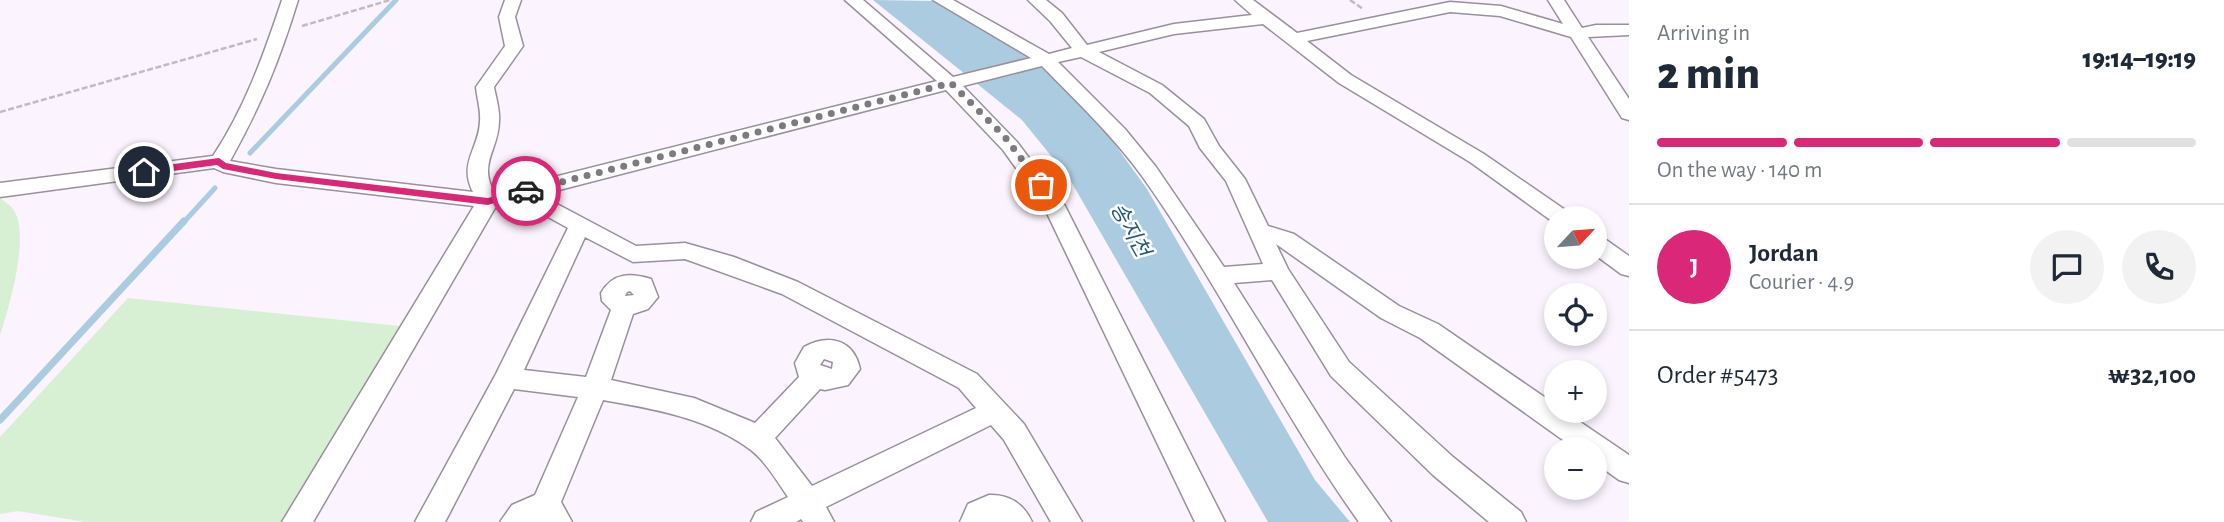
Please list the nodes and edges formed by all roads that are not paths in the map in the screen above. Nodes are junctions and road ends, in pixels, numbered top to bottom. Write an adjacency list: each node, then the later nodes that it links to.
1 (290, 0): 16 (street)
2 (513, 0): 18 (street)
3 (853, 0): 14 (street)
4 (941, 0): 13 (street)
5 (1036, 0): 12 (street)
6 (1243, 0): 8 (street)
7 (1556, 0): 10 (street)
8 (1269, 18): 11 (street); 12 (street)
9 (1629, 30): 10 (street)
10 (1578, 34): 11 (street); 15 (street)
11 (1293, 38): 19 (street)
12 (1083, 51): 13 (street); 21 (street)
13 (1042, 60): 14 (street); 25 (street)
14 (957, 81): 18 (street); 42 (street)
15 (1629, 114)
16 (221, 164): 17 (street); 18 (street)
17 (0, 190)
18 (488, 201): 20 (street); 35 (street)
19 (1545, 206)
20 (580, 225): 28 (street); 30 (street)
21 (1257, 230): 24 (street); 32 (street)
22 (1607, 252): 23 (street)
23 (1629, 268)
24 (1278, 271): 25 (street); 44 (street)
25 (1219, 276): 43 (street)
26 (624, 306): 29 (street)
27 (815, 377): 31 (street)
28 (507, 378): 29 (street); 36 (street)
29 (594, 391): 31 (street); 34 (street)
30 (995, 411): 33 (street); 41 (street)
31 (756, 440): 33 (street)
32 (1629, 471)
33 (812, 512): 38 (street)
34 (551, 515): 37 (street)
35 (298, 522)
36 (430, 522)
37 (515, 522)
38 (766, 522)
39 (975, 522): 40 (street)
40 (1017, 522)
41 (1067, 522)
42 (1210, 522)
43 (1377, 522)
44 (1511, 522)

